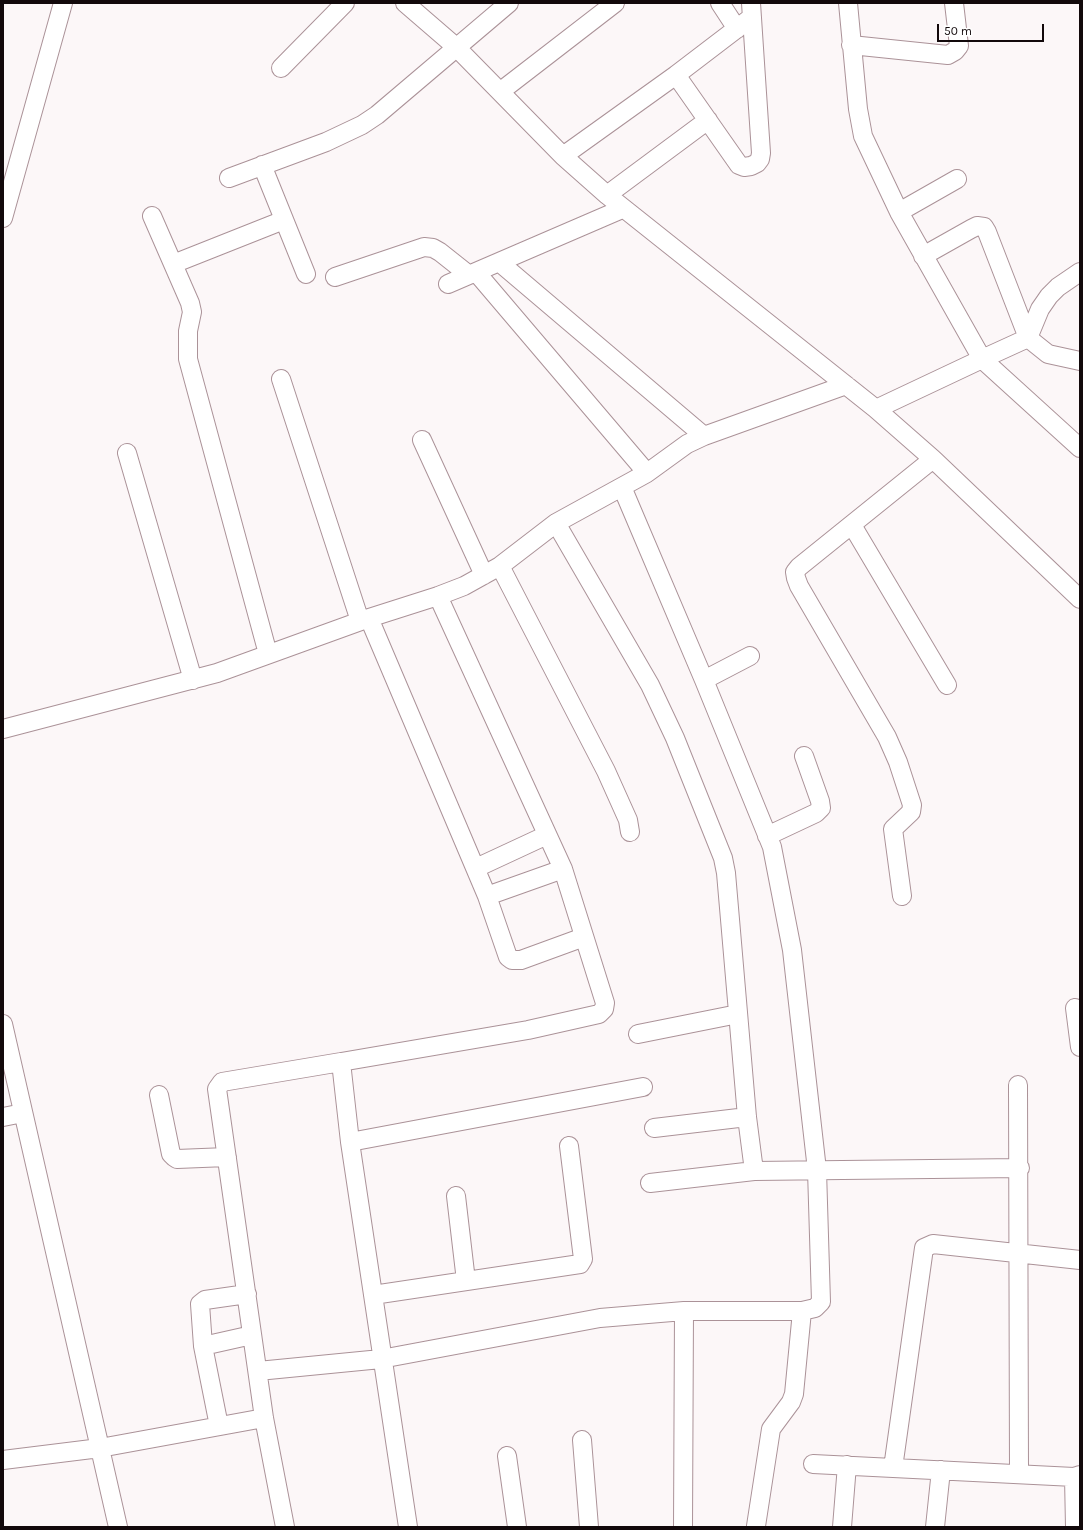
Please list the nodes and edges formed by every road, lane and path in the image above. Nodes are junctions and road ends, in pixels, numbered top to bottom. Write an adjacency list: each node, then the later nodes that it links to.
1 (63, 3): 19 (street)
2 (346, 3): 13 (street)
3 (405, 3): 12 (street)
4 (509, 3): 12 (street)
5 (615, 3): 15 (street)
6 (720, 3): 10 (street)
7 (848, 3): 11 (street)
8 (954, 3): 11 (street)
9 (751, 10): 10 (street); 16 (street)
10 (737, 29): 14 (street)
11 (851, 45): 24 (street)
12 (456, 47): 15 (street); 18 (street)
13 (282, 68)
14 (676, 75): 16 (street); 17 (street)
15 (501, 91): 17 (street)
16 (708, 120): 22 (street)
17 (563, 156): 22 (street)
18 (262, 165): 20 (street); 27 (street)
19 (10, 168): 26 (street)
20 (229, 178)
21 (956, 179): 24 (street)
22 (607, 195): 23 (street)
23 (622, 209): 29 (street); 40 (street)
24 (899, 212): 28 (street)
25 (152, 216): 30 (street)
26 (3, 218)
27 (284, 220): 30 (street); 32 (street)
28 (923, 256): 36 (street); 37 (street)
29 (500, 262): 33 (street); 42 (street)
30 (173, 264): 56 (street)
31 (1080, 272): 36 (street)
32 (306, 274)
33 (472, 274): 34 (street); 35 (street); 47 (street)
34 (335, 277)
35 (448, 284)
36 (1028, 338): 37 (street); 38 (street)
37 (982, 359): 41 (street); 44 (street)
38 (1080, 361)
39 (281, 379): 55 (street)
40 (846, 385): 41 (street); 42 (street)
41 (876, 409): 46 (street)
42 (704, 436): 47 (street)
43 (422, 440): 52 (street)
44 (1080, 448)
45 (127, 453): 58 (street)
46 (933, 459): 50 (street); 54 (street)
47 (647, 474): 48 (street)
48 (622, 487): 49 (street); 59 (street)
49 (556, 523): 51 (street); 72 (street)
50 (852, 525): 60 (street); 69 (street)
51 (500, 566): 52 (street); 63 (street)
52 (484, 576): 53 (street)
53 (438, 596): 55 (street); 64 (street)
54 (1080, 599)
55 (365, 620): 56 (street); 66 (street)
56 (268, 654): 58 (street)
57 (750, 656): 59 (street)
58 (193, 680): 61 (street)
59 (704, 680): 65 (street)
60 (947, 685)
61 (3, 729)
62 (804, 756): 65 (street)
63 (630, 832)
64 (547, 835): 66 (street); 67 (street)
65 (767, 836): 88 (street)
66 (476, 868): 68 (street)
67 (563, 869): 68 (street); 70 (street)
68 (488, 896): 70 (street)
69 (902, 896)
70 (584, 937): 76 (street)
71 (1075, 1008): 75 (street)
72 (738, 1014): 74 (street); 82 (street)
73 (4, 1029): 80 (street)
74 (638, 1034)
75 (1080, 1047)
76 (340, 1062): 84 (street); 86 (street)
77 (1018, 1085): 87 (street)
78 (643, 1087): 84 (street)
79 (159, 1095): 86 (street)
80 (23, 1113): 81 (street); 106 (street)
81 (3, 1117)
82 (747, 1117): 83 (street); 89 (street)
83 (654, 1128)
84 (350, 1142): 96 (street)
85 (569, 1146): 94 (street)
86 (227, 1157): 95 (street)
87 (1020, 1168): 88 (street); 92 (street)
88 (817, 1170): 89 (street); 98 (street)
89 (754, 1171): 90 (street)
90 (650, 1183)
91 (456, 1196): 94 (street)
92 (1018, 1255): 93 (street); 111 (street); 113 (street)
93 (1080, 1260)
94 (466, 1281): 96 (street)
95 (247, 1294): 99 (street); 100 (street)
96 (373, 1294): 101 (street)
97 (684, 1311): 98 (street); 101 (street); 121 (street)
98 (802, 1311): 115 (street)
99 (252, 1335): 100 (street); 102 (street)
100 (203, 1346): 104 (street)
101 (382, 1359): 102 (street); 118 (street)
102 (258, 1371): 103 (street)
103 (264, 1418): 104 (street); 117 (street)
104 (219, 1426): 106 (street)
105 (582, 1440): 120 (street)
106 (100, 1448): 108 (street); 116 (street)
107 (507, 1456): 119 (street)
108 (3, 1460)
109 (813, 1464): 110 (street)
110 (848, 1466): 111 (street); 122 (street)
111 (893, 1468): 112 (street)
112 (941, 1470): 113 (street); 123 (street)
113 (1019, 1474): 114 (street)
114 (1077, 1476): 124 (street)
115 (756, 1526)
116 (118, 1527)
117 (285, 1527)
118 (408, 1527)
119 (517, 1527)
120 (589, 1527)
121 (683, 1527)
122 (842, 1527)
123 (935, 1527)
124 (1075, 1527)

